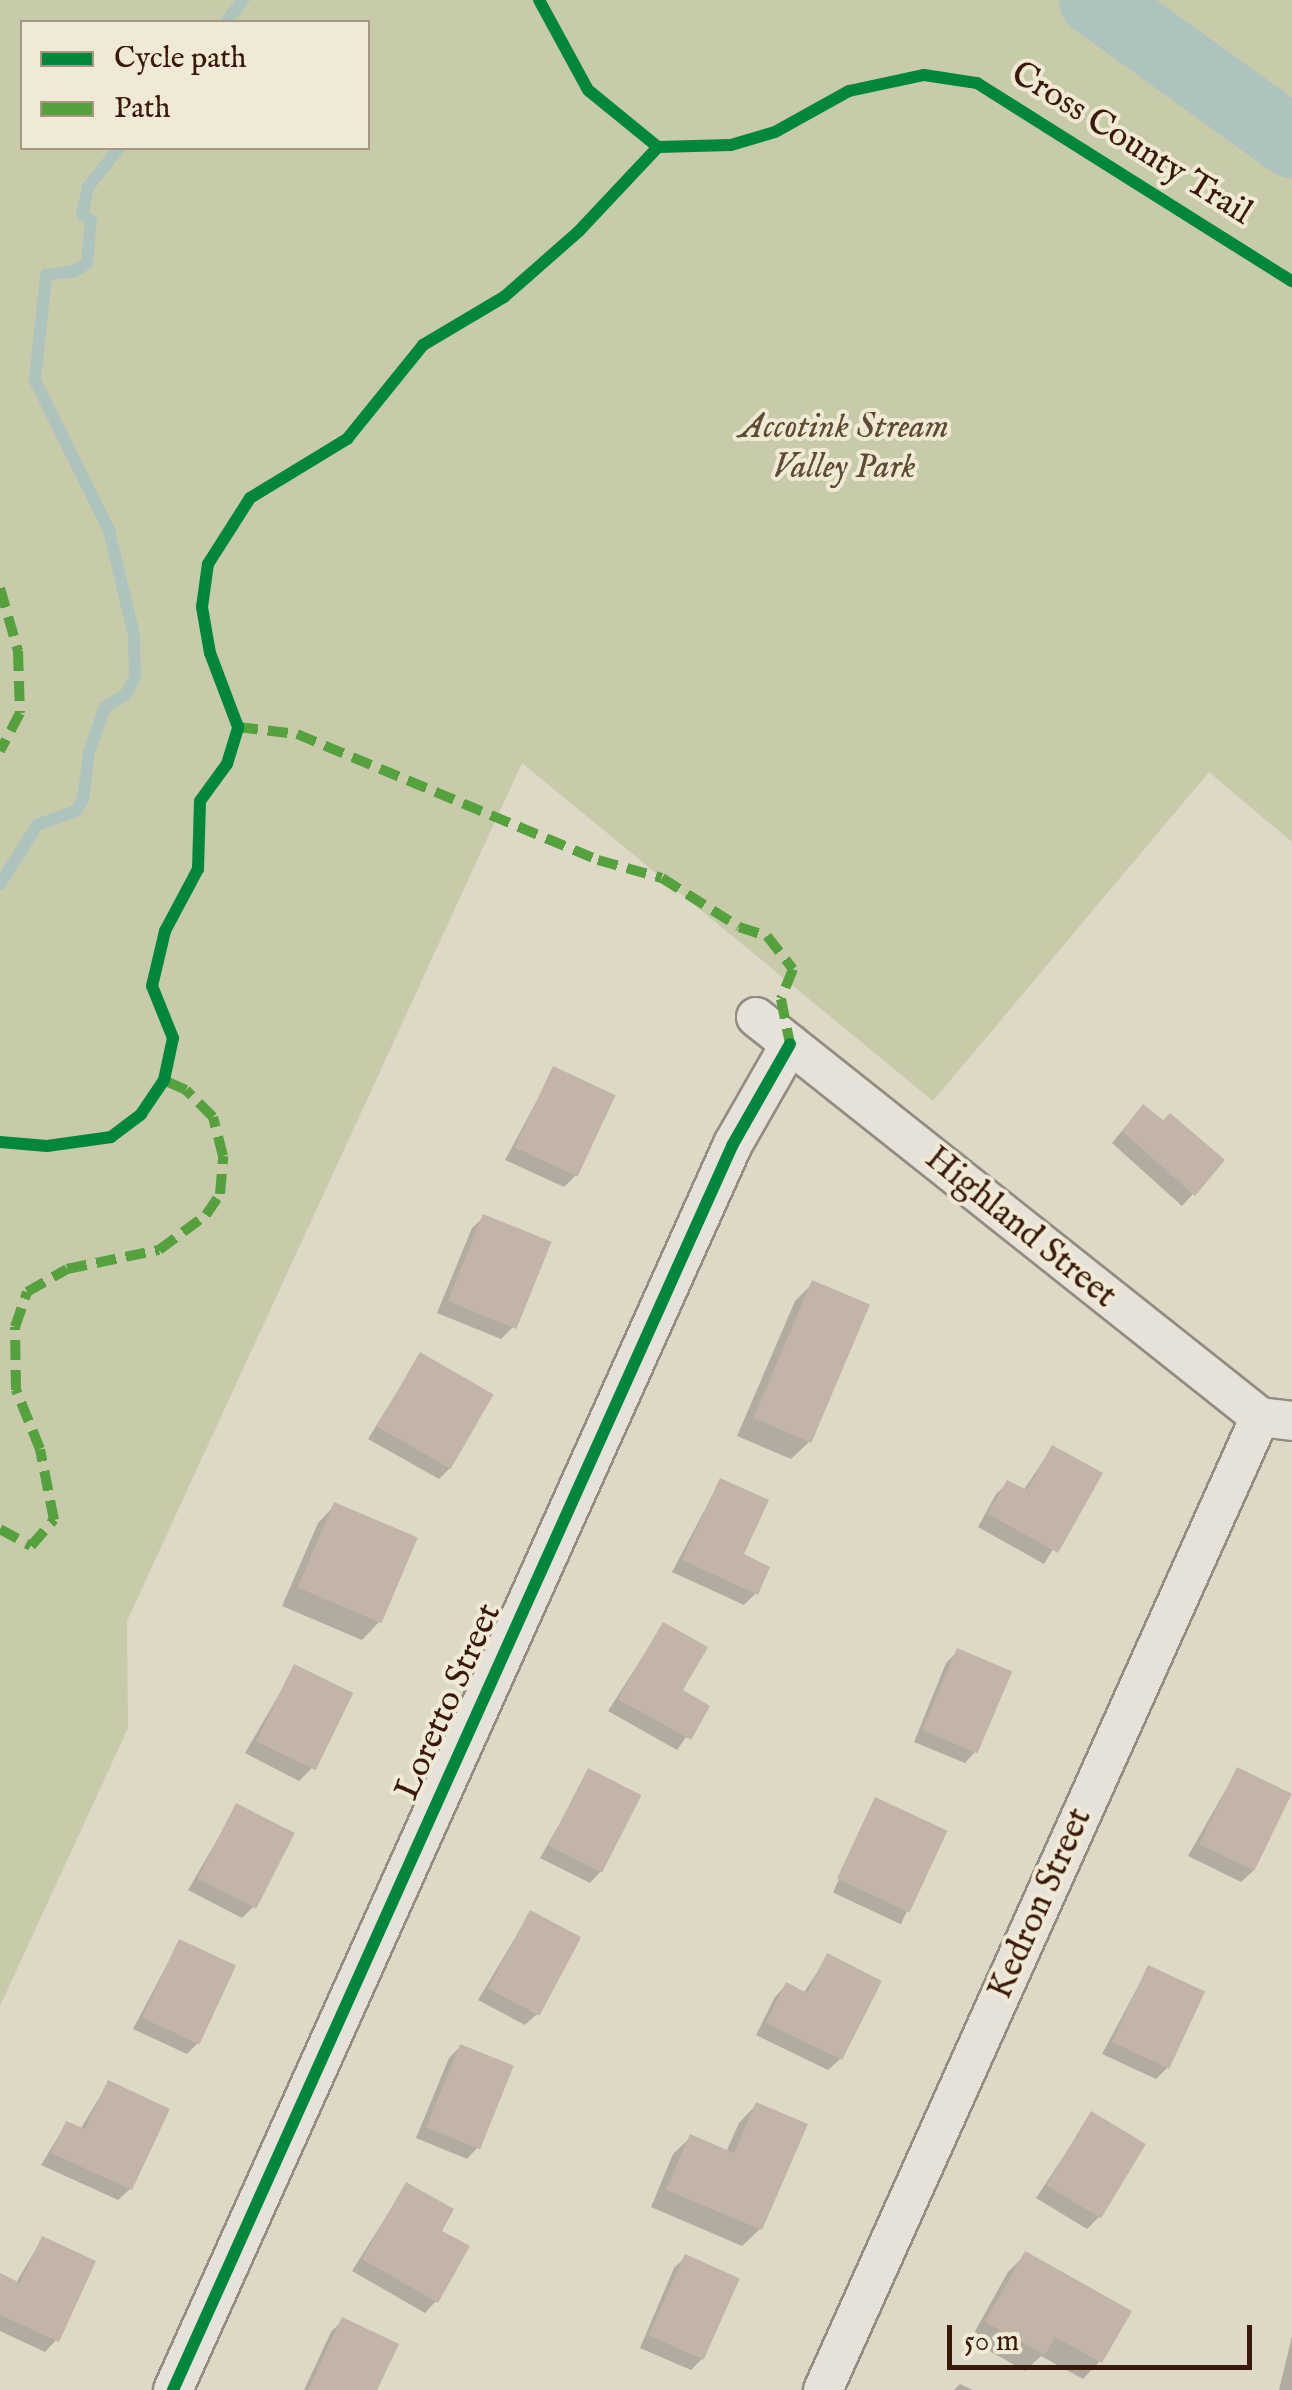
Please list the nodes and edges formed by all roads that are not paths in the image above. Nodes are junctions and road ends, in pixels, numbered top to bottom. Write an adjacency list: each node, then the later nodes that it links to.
1 (756, 1016): 2 (street, Highland Street)
2 (790, 1044): 3 (street, Highland Street); 4 (street, Loretto Street)
3 (1276, 1419): 5 (street, Kedron Street)
4 (173, 2390)
5 (823, 2390)

